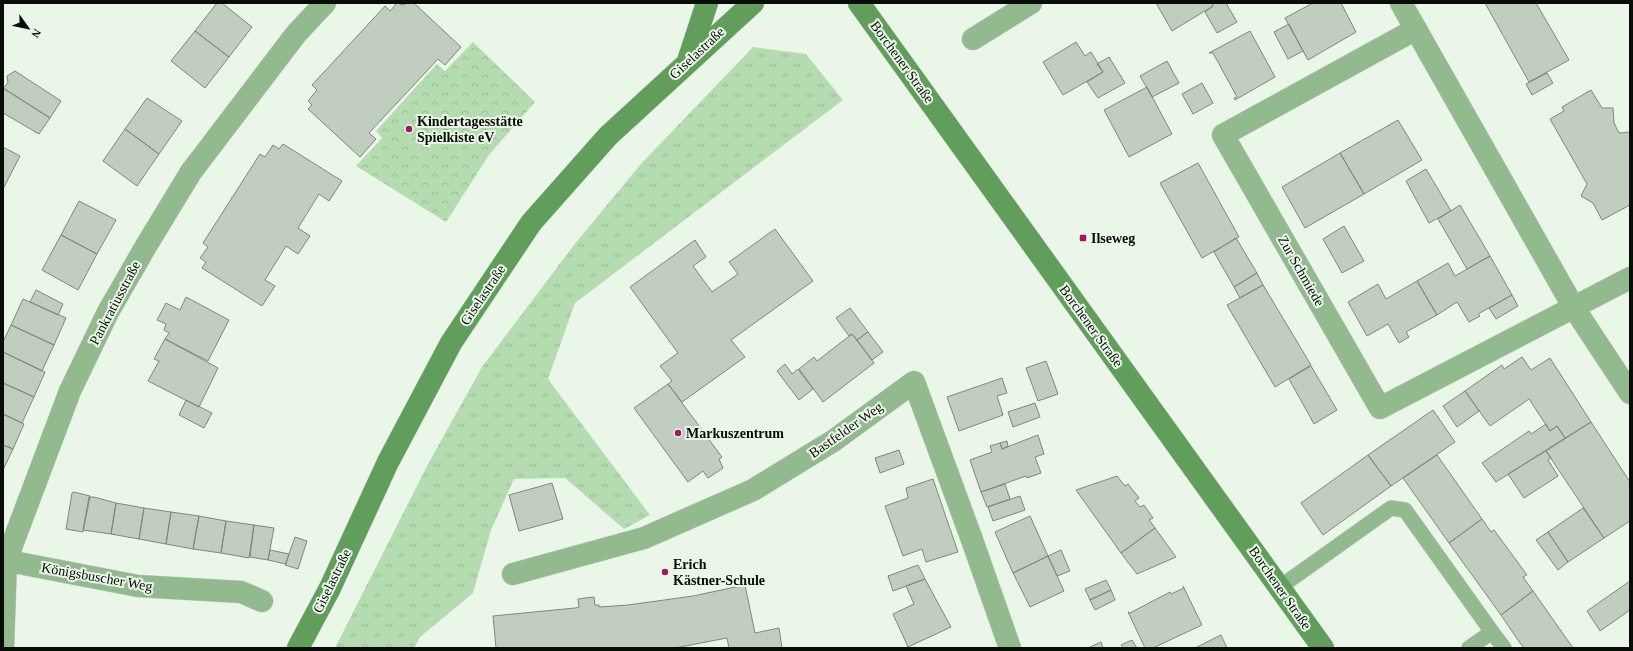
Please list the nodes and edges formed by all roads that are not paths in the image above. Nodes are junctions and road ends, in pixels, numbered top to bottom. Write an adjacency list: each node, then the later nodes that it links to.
1 (325, 3): 13 (street, Pankratiusstraße)
2 (706, 3): 9 (main road)
3 (753, 3): 9 (main road, Giselastraße)
4 (859, 3): 15 (main road, Borchener Straße)
5 (1031, 3): 8 (street)
6 (1401, 3): 7 (street)
7 (1416, 29): 11 (street); 11 (street, Zur Schmiede)
8 (973, 39)
9 (688, 62): 19 (main road, Giselastraße)
10 (1630, 278): 11 (street)
11 (1574, 308): 12 (street)
12 (1630, 393)
13 (5, 560): 16 (street, Königsbuscher Weg); 18 (street, Pankratiusstraße)
14 (513, 574): 20 (street, Bastfelder Weg)
15 (1280, 588): 17 (lane); 21 (main road, Borchener Straße)
16 (262, 601)
17 (1492, 632): 22 (lane); 23 (lane)
18 (3, 648)
19 (298, 648)
20 (1010, 648)
21 (1323, 648)
22 (1469, 648)
23 (1504, 648)

